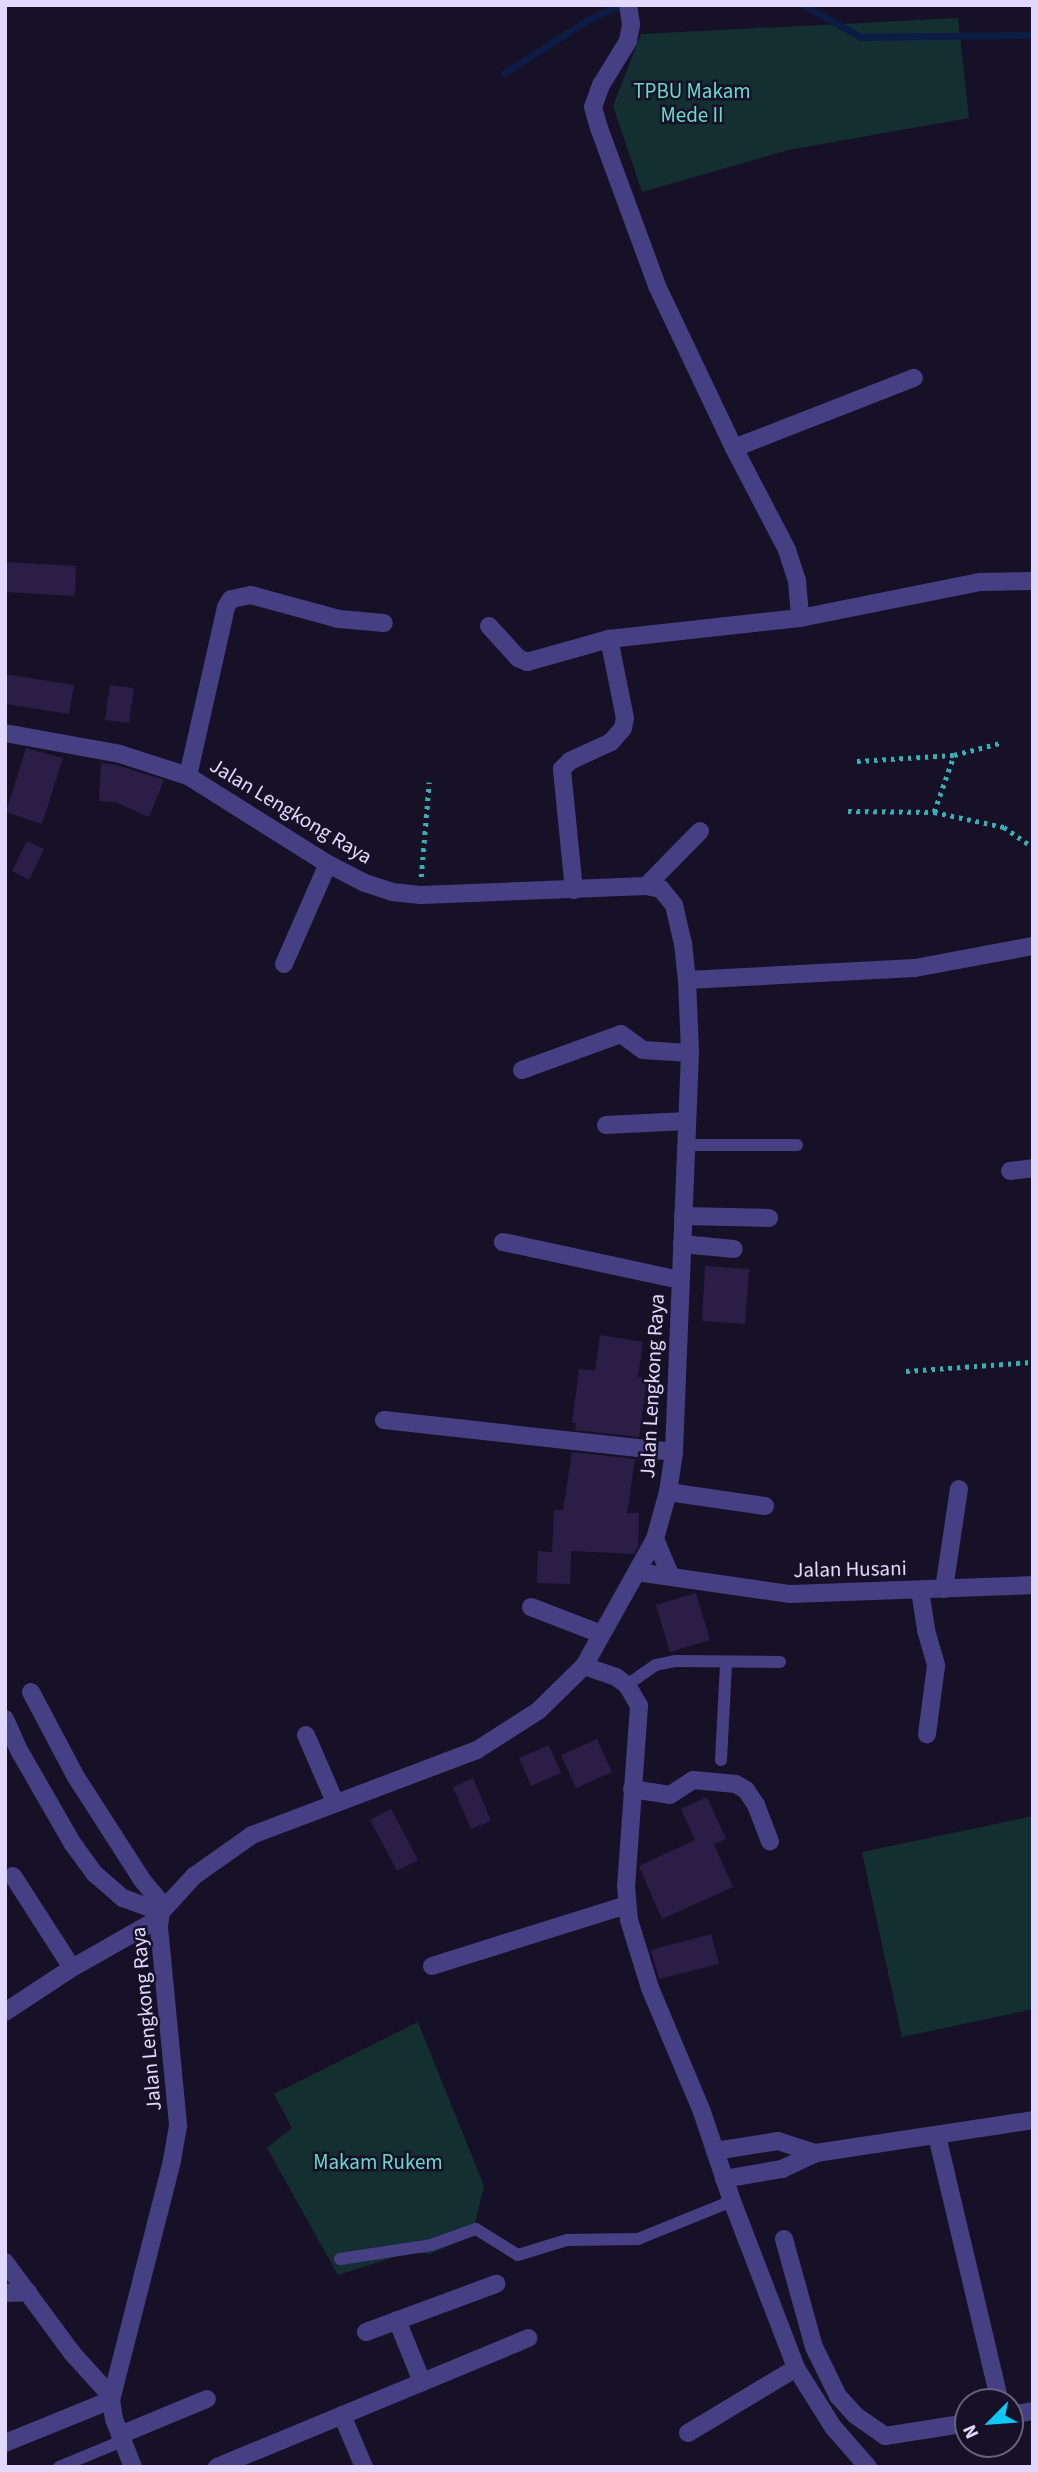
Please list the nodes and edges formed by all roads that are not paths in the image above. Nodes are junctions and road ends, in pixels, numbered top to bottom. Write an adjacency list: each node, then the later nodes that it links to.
1 (628, 6): 3 (street)
2 (914, 378): 3 (street)
3 (734, 448): 5 (street)
4 (1033, 582): 5 (street)
5 (800, 618): 8 (street)
6 (384, 623): 10 (street)
7 (489, 626): 8 (street)
8 (609, 639): 14 (street)
9 (5, 733): 10 (street, Jalan Lengkong Raya)
10 (188, 776): 12 (street, Jalan Lengkong Raya)
11 (701, 831): 13 (street)
12 (328, 864): 14 (street, Jalan Lengkong Raya); 16 (street)
13 (646, 886): 14 (street, Jalan Lengkong Raya); 17 (street, Jalan Lengkong Raya)
14 (574, 890)
15 (1033, 946): 17 (street)
16 (284, 964)
17 (687, 980): 18 (street, Jalan Lengkong Raya)
18 (690, 1053): 19 (street); 20 (street, Jalan Lengkong Raya)
19 (522, 1070)
20 (687, 1121): 21 (street); 22 (street, Jalan Lengkong Raya)
21 (606, 1125)
22 (686, 1145): 23 (lane); 26 (street, Jalan Lengkong Raya)
23 (797, 1145)
24 (1033, 1168): 25 (street)
25 (1010, 1171)
26 (683, 1216): 27 (street); 29 (street, Jalan Lengkong Raya)
27 (769, 1218)
28 (503, 1242): 31 (street)
29 (682, 1244): 30 (street); 31 (street, Jalan Lengkong Raya)
30 (734, 1249)
31 (680, 1280): 33 (street, Jalan Lengkong Raya)
32 (384, 1420): 33 (street)
33 (674, 1452): 35 (street, Jalan Lengkong Raya)
34 (959, 1489): 41 (street)
35 (668, 1492): 36 (street); 37 (street, Jalan Lengkong Raya)
36 (765, 1506)
37 (654, 1539): 38 (street, Jalan Lengkong Raya); 39 (street)
38 (637, 1572): 39 (street, Jalan Husani); 44 (street, Jalan Lengkong Raya)
39 (670, 1575): 42 (street, Jalan Husani)
40 (1033, 1585): 41 (street, Jalan Husani)
41 (944, 1589): 42 (street, Jalan Husani)
42 (920, 1591): 51 (street)
43 (531, 1607): 44 (street)
44 (601, 1634): 47 (street, Jalan Lengkong Raya)
45 (726, 1662): 46 (lane); 48 (lane); 53 (lane)
46 (780, 1662)
47 (584, 1666): 48 (street); 55 (street, Jalan Lengkong Raya)
48 (627, 1685): 54 (street)
49 (31, 1692): 59 (street)
50 (5, 1719): 59 (street)
51 (927, 1734)
52 (306, 1735): 55 (street)
53 (721, 1760)
54 (632, 1789): 56 (street); 58 (street)
55 (335, 1802): 59 (street, Jalan Lengkong Raya)
56 (770, 1841)
57 (13, 1877): 61 (street)
58 (627, 1905): 60 (street); 65 (street)
59 (162, 1912): 61 (street); 81 (street, Jalan Lengkong Raya)
60 (432, 1966)
61 (72, 1968): 62 (street)
62 (5, 2012)
63 (1033, 2120): 64 (street)
64 (937, 2136): 66 (street); 80 (street)
65 (715, 2151): 66 (street); 67 (street)
66 (816, 2153): 67 (street)
67 (724, 2179): 68 (street)
68 (732, 2201): 70 (lane); 78 (street)
69 (784, 2239): 84 (street)
70 (340, 2259)
71 (5, 2262): 73 (street)
72 (496, 2284): 75 (street)
73 (28, 2292): 74 (street); 81 (street)
74 (5, 2293)
75 (397, 2320): 76 (street); 79 (street)
76 (366, 2332)
77 (528, 2338): 79 (street)
78 (796, 2368): 85 (street); 92 (street)
79 (422, 2382): 83 (street)
80 (997, 2388)
81 (111, 2398): 86 (street, Jalan Lengkong Raya); 87 (street)
82 (207, 2399): 86 (street)
83 (342, 2415): 90 (street); 91 (street)
84 (954, 2425)
85 (688, 2433)
86 (121, 2438): 88 (lane); 89 (street, Jalan Lengkong Raya)
87 (5, 2443)
88 (59, 2467)
89 (133, 2467)
90 (217, 2467)
91 (364, 2467)
92 (868, 2467)

